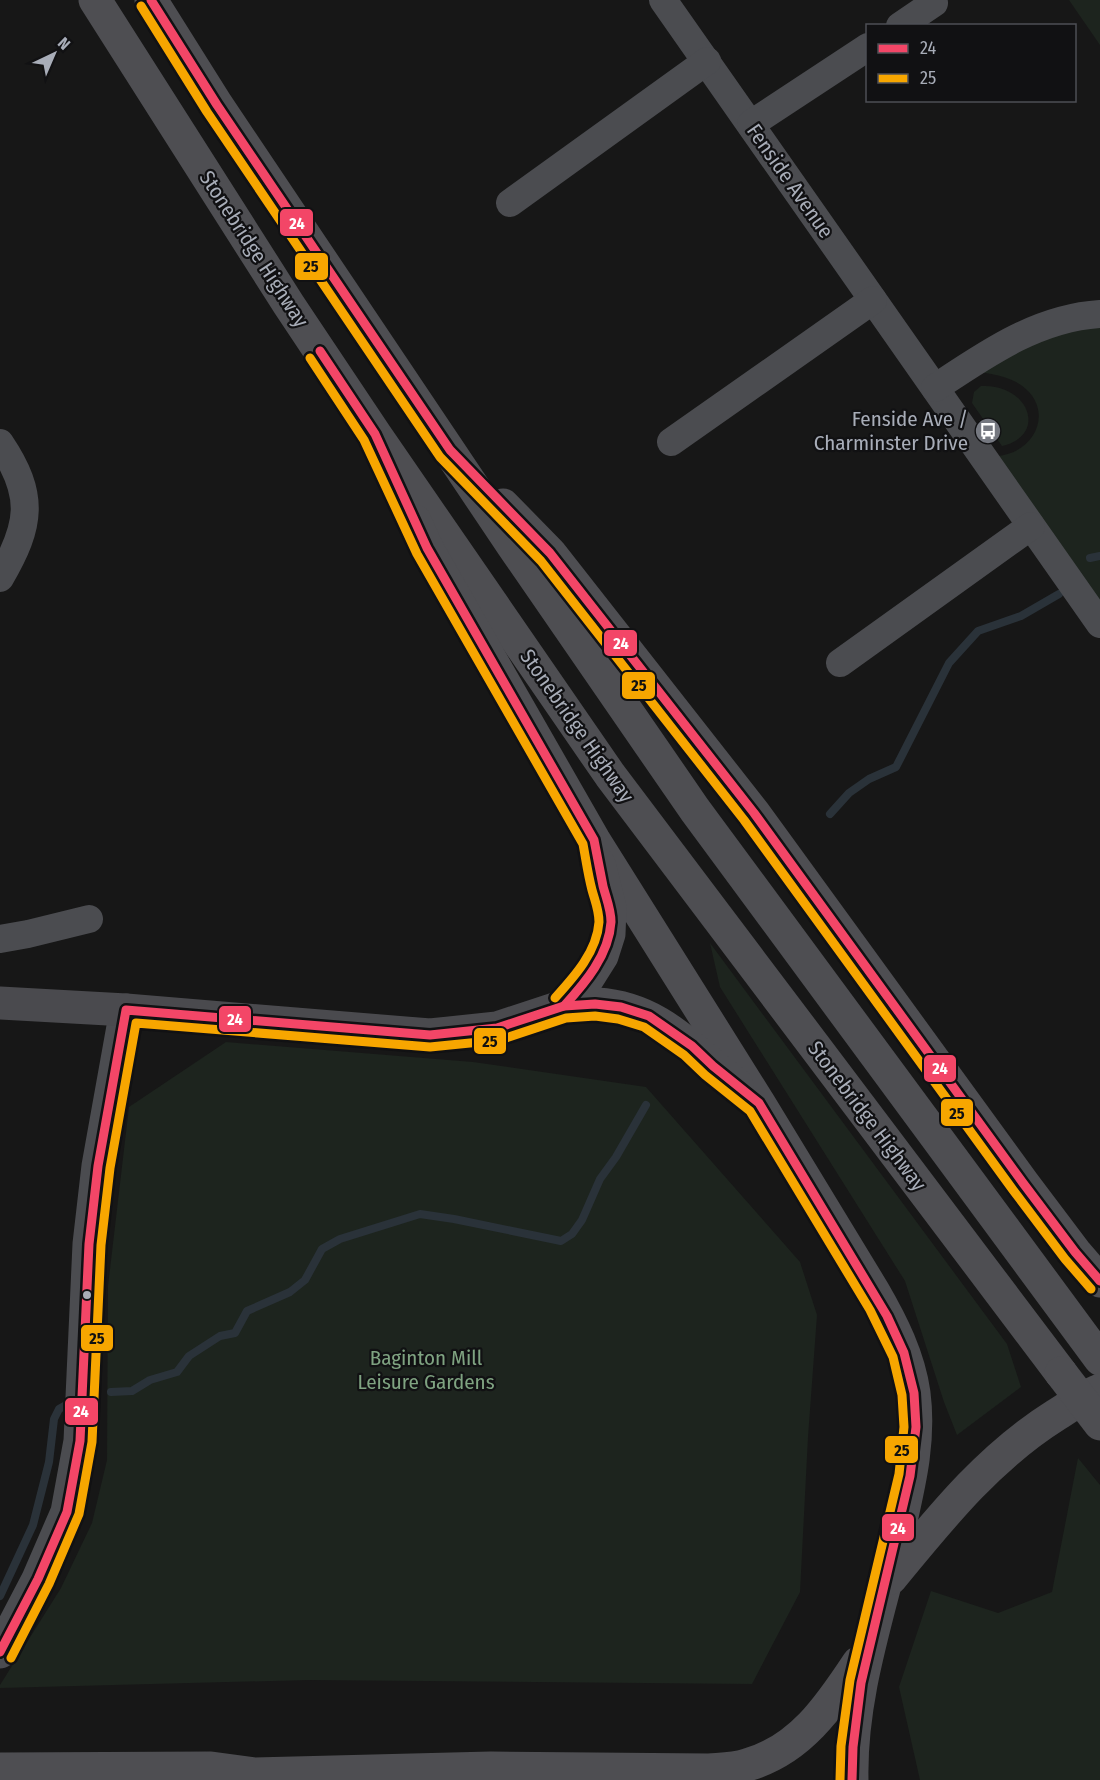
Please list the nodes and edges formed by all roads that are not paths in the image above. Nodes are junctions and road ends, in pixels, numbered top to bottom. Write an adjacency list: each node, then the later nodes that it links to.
1 (95, 0): 13 (highway, Stonebridge Highway)
2 (151, 0): 16 (highway, Stonebridge Highway)
3 (663, 0): 7 (street, Fenside Avenue)
4 (934, 3): 5 (street)
5 (903, 24)
6 (866, 48): 8 (street)
7 (707, 61): 8 (street, Fenside Avenue); 9 (street)
8 (752, 124): 10 (street, Fenside Avenue)
9 (510, 203)
10 (873, 300): 12 (street, Fenside Avenue); 14 (street)
11 (1100, 314): 12 (street)
12 (935, 388): 17 (street, Fenside Avenue)
13 (375, 434): 21 (highway); 31 (highway, Stonebridge Highway, bridge)
14 (671, 442)
15 (0, 443): 18 (street)
16 (450, 450): 28 (highway); 29 (highway, Stonebridge Highway)
17 (1031, 526): 19 (street, Fenside Avenue); 20 (street)
18 (0, 578)
19 (1100, 624)
20 (840, 663)
21 (594, 840): 25 (highway); 27 (highway)
22 (89, 920): 23 (street)
23 (0, 939)
24 (0, 1003): 26 (main road)
25 (564, 1006): 26 (main road); 27 (highway)
26 (126, 1010): 34 (street)
27 (759, 1103): 32 (highway)
28 (1100, 1281)
29 (1098, 1357)
30 (1100, 1390): 32 (highway)
31 (1100, 1424)
32 (887, 1584): 33 (highway)
33 (870, 1647): 36 (highway); 37 (highway)
34 (0, 1652)
35 (0, 1769): 37 (highway)
36 (852, 1774)
37 (240, 1777)

